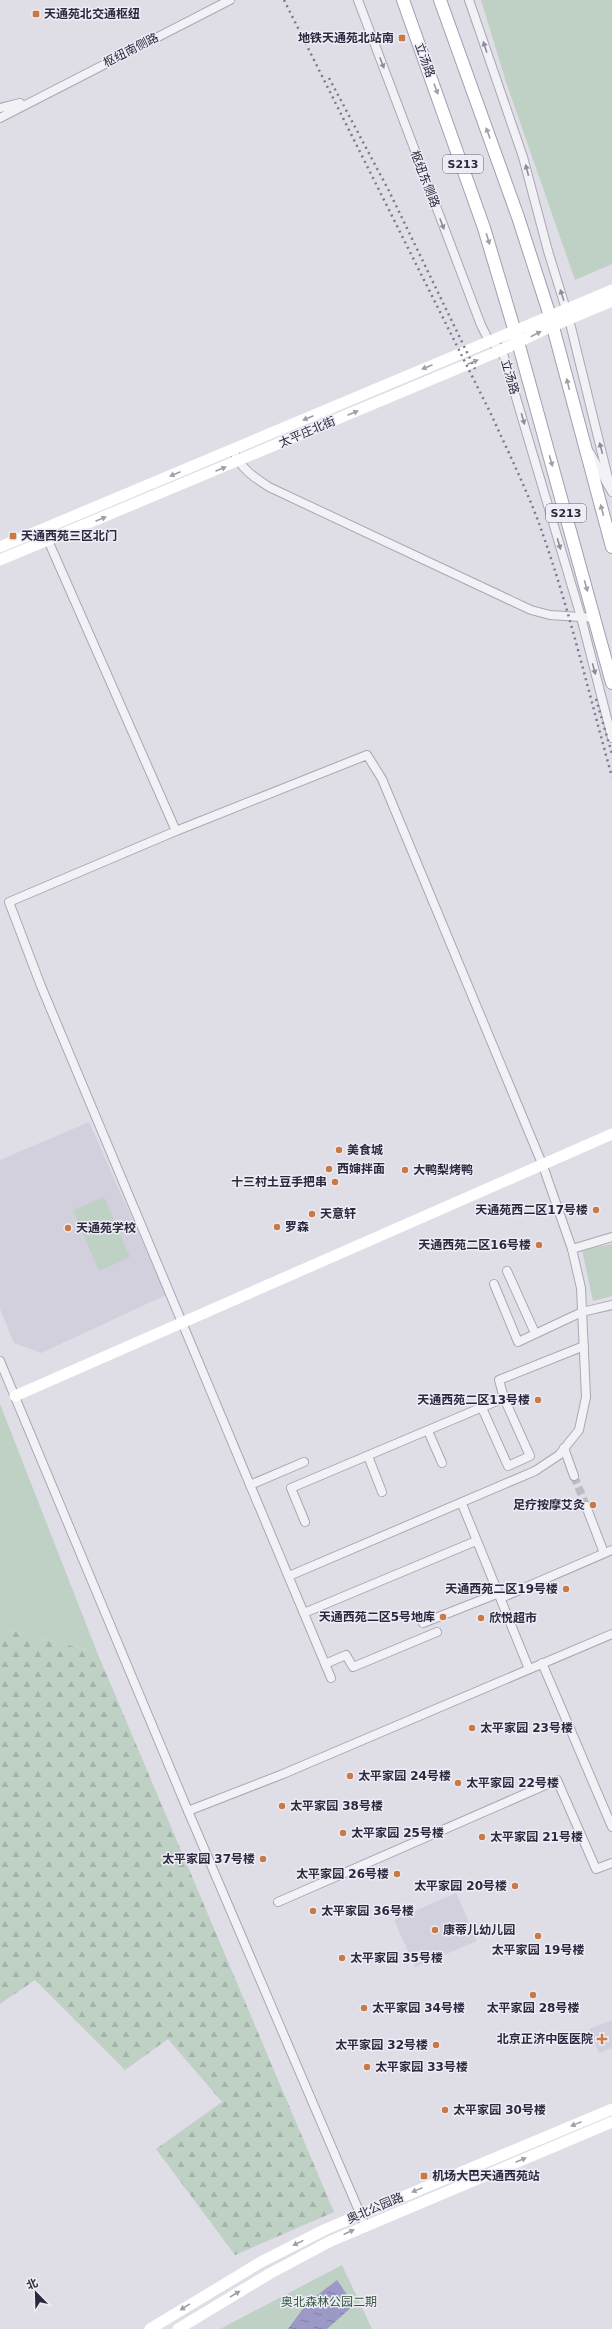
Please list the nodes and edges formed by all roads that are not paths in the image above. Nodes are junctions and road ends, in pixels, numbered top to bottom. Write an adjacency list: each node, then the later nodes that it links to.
1 (230, 0): 6 (street, 枢纽南侧路)
2 (358, 0): 14 (street, 枢纽东侧路, one-way to 14)
3 (403, 0): 13 (main road, 立汤路 / S213, one-way to 13)
4 (440, 0): 12 (main road, S213, one-way to 4)
5 (469, 0): 11 (street, one-way to 5)
6 (31, 100): 7 (street); 8 (street)
7 (0, 108)
8 (0, 118)
9 (612, 290): 11 (main road, 太平庄北街)
10 (612, 301): 11 (main road, 太平庄北街)
11 (568, 314): 12 (main road, 太平庄北街); 20 (street, one-way to 11)
12 (552, 321): 13 (main road, 太平庄北街); 15 (main road, 太平庄北街, one-way to 12); 17 (main road, S213, one-way to 12)
13 (515, 330): 14 (main road, 太平庄北街); 15 (main road, 立汤路); 16 (street, 立汤路)
14 (489, 341): 16 (street); 18 (main road, 太平庄北街, one-way to 18)
15 (518, 342): 16 (main road, 太平庄北街); 27 (main road, 立汤路 / S213, one-way to 27)
16 (502, 350): 19 (main road, 太平庄北街, one-way to 16); 26 (street, 立汤路 / S213, one-way to 26)
17 (582, 439): 20 (street, S213); 24 (main road, S213, one-way to 17)
18 (233, 449): 19 (street); 21 (main road, 太平庄北街, one-way to 21)
19 (238, 462): 22 (main road, 太平庄北街, one-way to 19); 26 (street)
20 (611, 489)
21 (43, 529): 22 (street); 23 (main road, 太平庄北街)
22 (48, 541): 25 (main road, 太平庄北街); 30 (street)
23 (0, 547)
24 (612, 547)
25 (0, 560)
26 (581, 618): 27 (street); 29 (street, 立汤路 / S213, one-way to 29)
27 (595, 618): 28 (main road, 立汤路 / S213)
28 (612, 683)
29 (612, 738)
30 (176, 831): 32 (street); 39 (street)
31 (612, 1134): 32 (main road)
32 (542, 1166): 34 (street); 39 (main road)
33 (612, 1237): 34 (street)
34 (572, 1248): 38 (street)
35 (507, 1271): 40 (street)
36 (494, 1284): 40 (street)
37 (612, 1305): 38 (street)
38 (582, 1312): 40 (street); 41 (street)
39 (183, 1322): 43 (main road); 52 (street)
40 (535, 1333)
41 (584, 1346): 44 (street); 47 (street)
42 (0, 1361): 43 (street)
43 (15, 1396): 69 (street)
44 (504, 1398): 45 (street); 45 (street)
45 (482, 1408): 46 (street)
46 (428, 1431): 48 (street); 50 (street)
47 (564, 1448): 51 (street); 54 (street)
48 (368, 1456): 53 (street); 56 (street)
49 (304, 1462): 52 (street)
50 (442, 1463)
51 (574, 1476)
52 (250, 1485): 59 (street)
53 (382, 1492)
54 (462, 1504): 57 (street); 59 (street)
55 (586, 1506): 58 (street)
56 (305, 1522)
57 (476, 1541): 60 (street); 61 (street)
58 (608, 1552): 60 (street)
59 (289, 1576): 61 (street)
60 (500, 1595): 62 (street); 67 (street)
61 (304, 1613): 66 (street)
62 (423, 1623)
63 (437, 1632): 66 (street)
64 (612, 1634): 65 (street)
65 (542, 1663): 67 (street); 70 (street)
66 (325, 1664): 68 (street)
67 (529, 1669): 69 (street)
68 (331, 1678)
69 (188, 1811): 75 (street)
70 (612, 1827)
71 (611, 1866): 72 (street)
72 (278, 1902)
73 (612, 2109): 75 (main road, 奥北公园路, one-way to 75)
74 (612, 2122): 76 (main road, 奥北公园路, one-way to 74)
75 (360, 2214): 76 (street); 77 (main road, 奥北公园路, one-way to 77)
76 (365, 2225): 78 (main road, 奥北公园路, one-way to 76)
77 (150, 2329)
78 (178, 2329)

